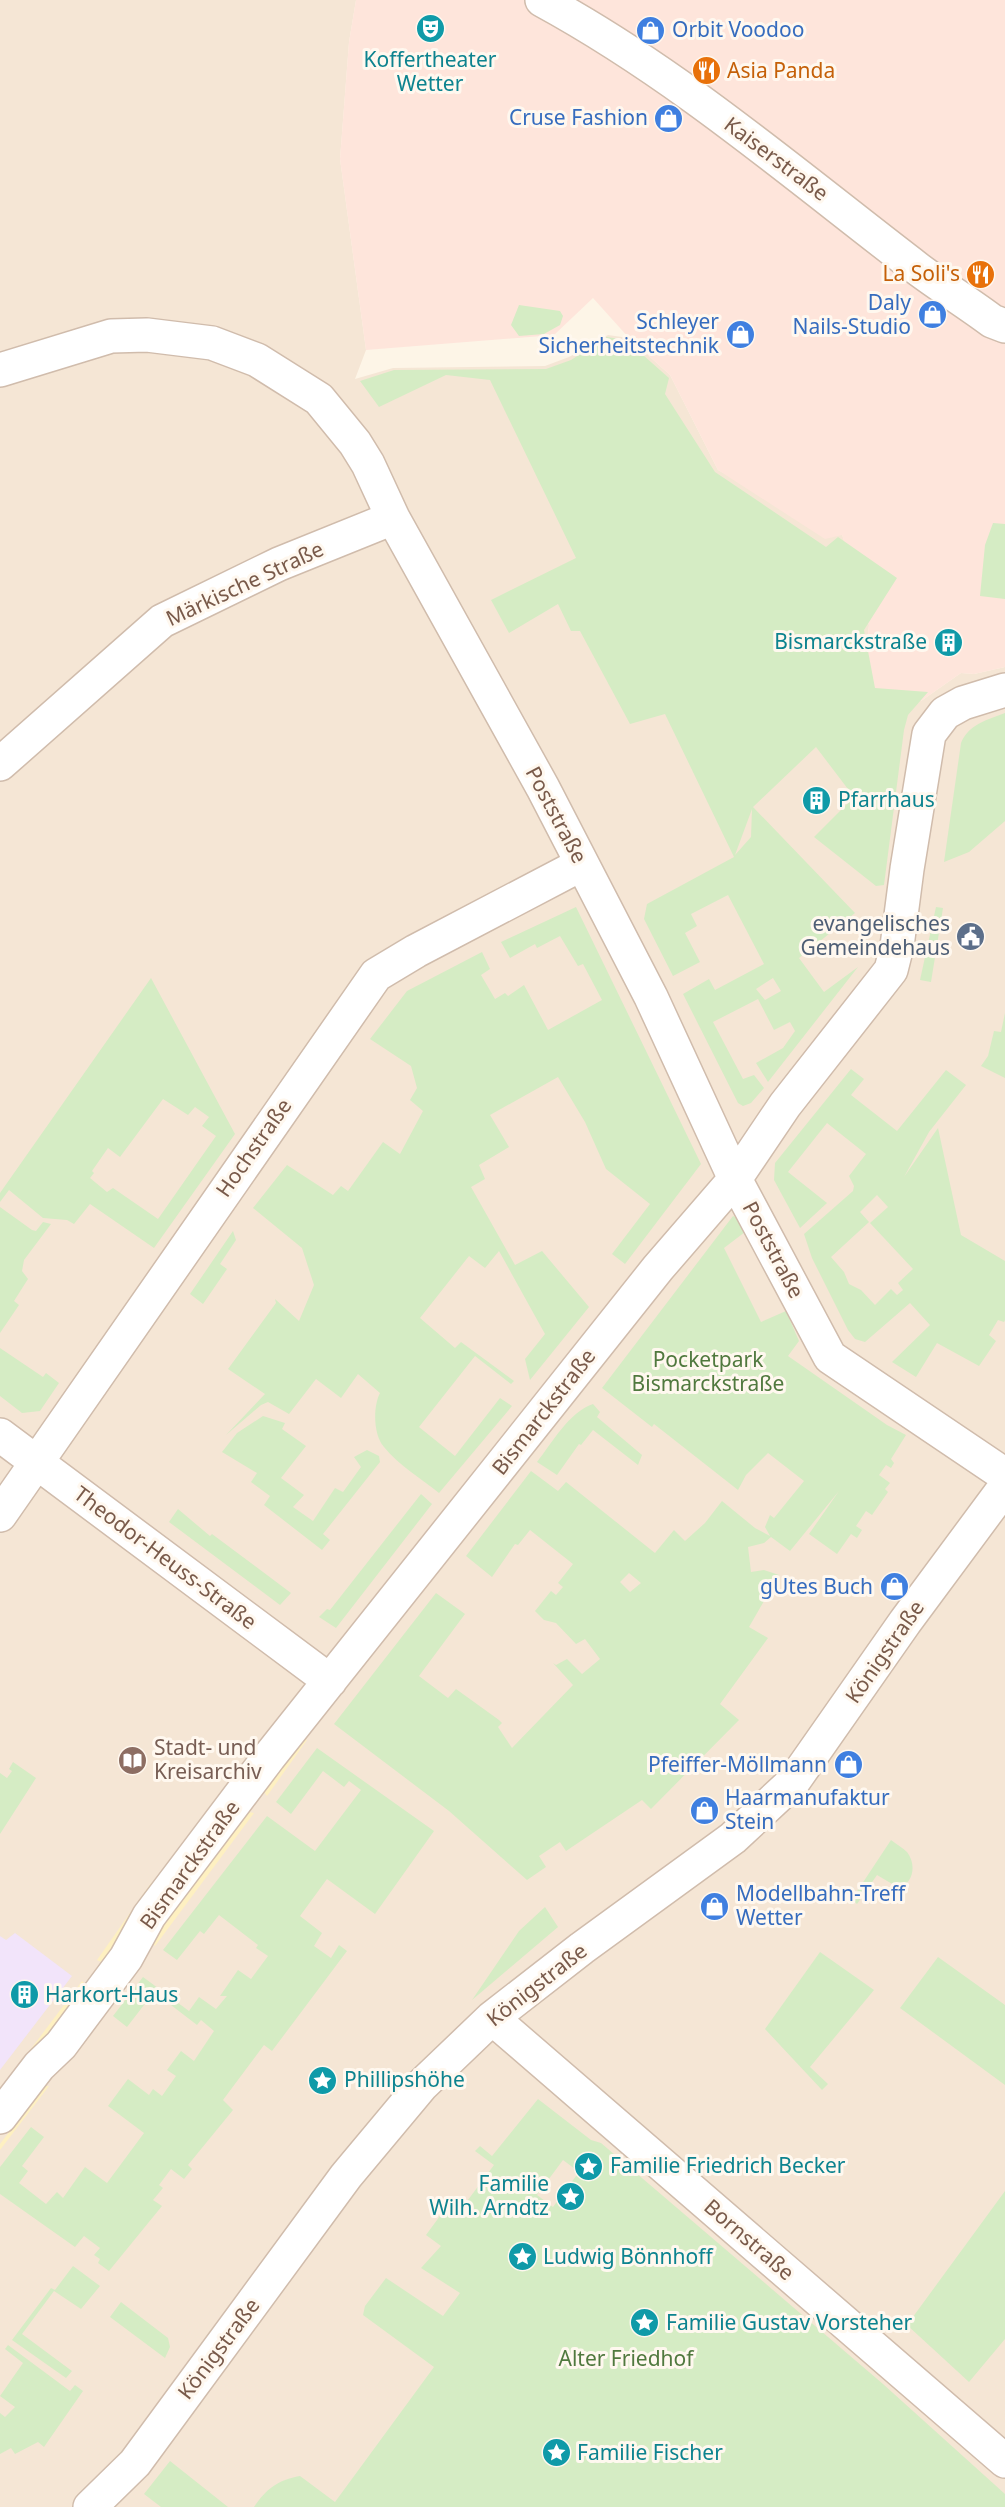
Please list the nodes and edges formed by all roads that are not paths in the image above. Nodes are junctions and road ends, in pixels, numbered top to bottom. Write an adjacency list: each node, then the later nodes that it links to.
1 (542, 0): 2 (street, Kaiserstraße)
2 (1005, 326)
3 (0, 370): 4 (street, Poststraße)
4 (393, 518): 6 (street, Märkische Straße); 7 (street, Poststraße)
5 (1005, 690): 8 (street, Bismarckstraße)
6 (0, 764)
7 (582, 864): 8 (street, Poststraße); 10 (street, Hochstraße)
8 (735, 1179): 11 (street, Poststraße); 14 (street, Bismarckstraße)
9 (0, 1435): 10 (street, Theodor-Heuss-Straße)
10 (36, 1462): 13 (street, Hochstraße); 14 (street, Theodor-Heuss-Straße)
11 (1005, 1475)
12 (1005, 1486): 15 (street, Königstraße)
13 (0, 1515)
14 (330, 1681): 16 (street, Bismarckstraße)
15 (492, 2018): 17 (street, Bornstraße); 18 (street, Königstraße)
16 (0, 2117)
17 (1005, 2461)
18 (90, 2507)

